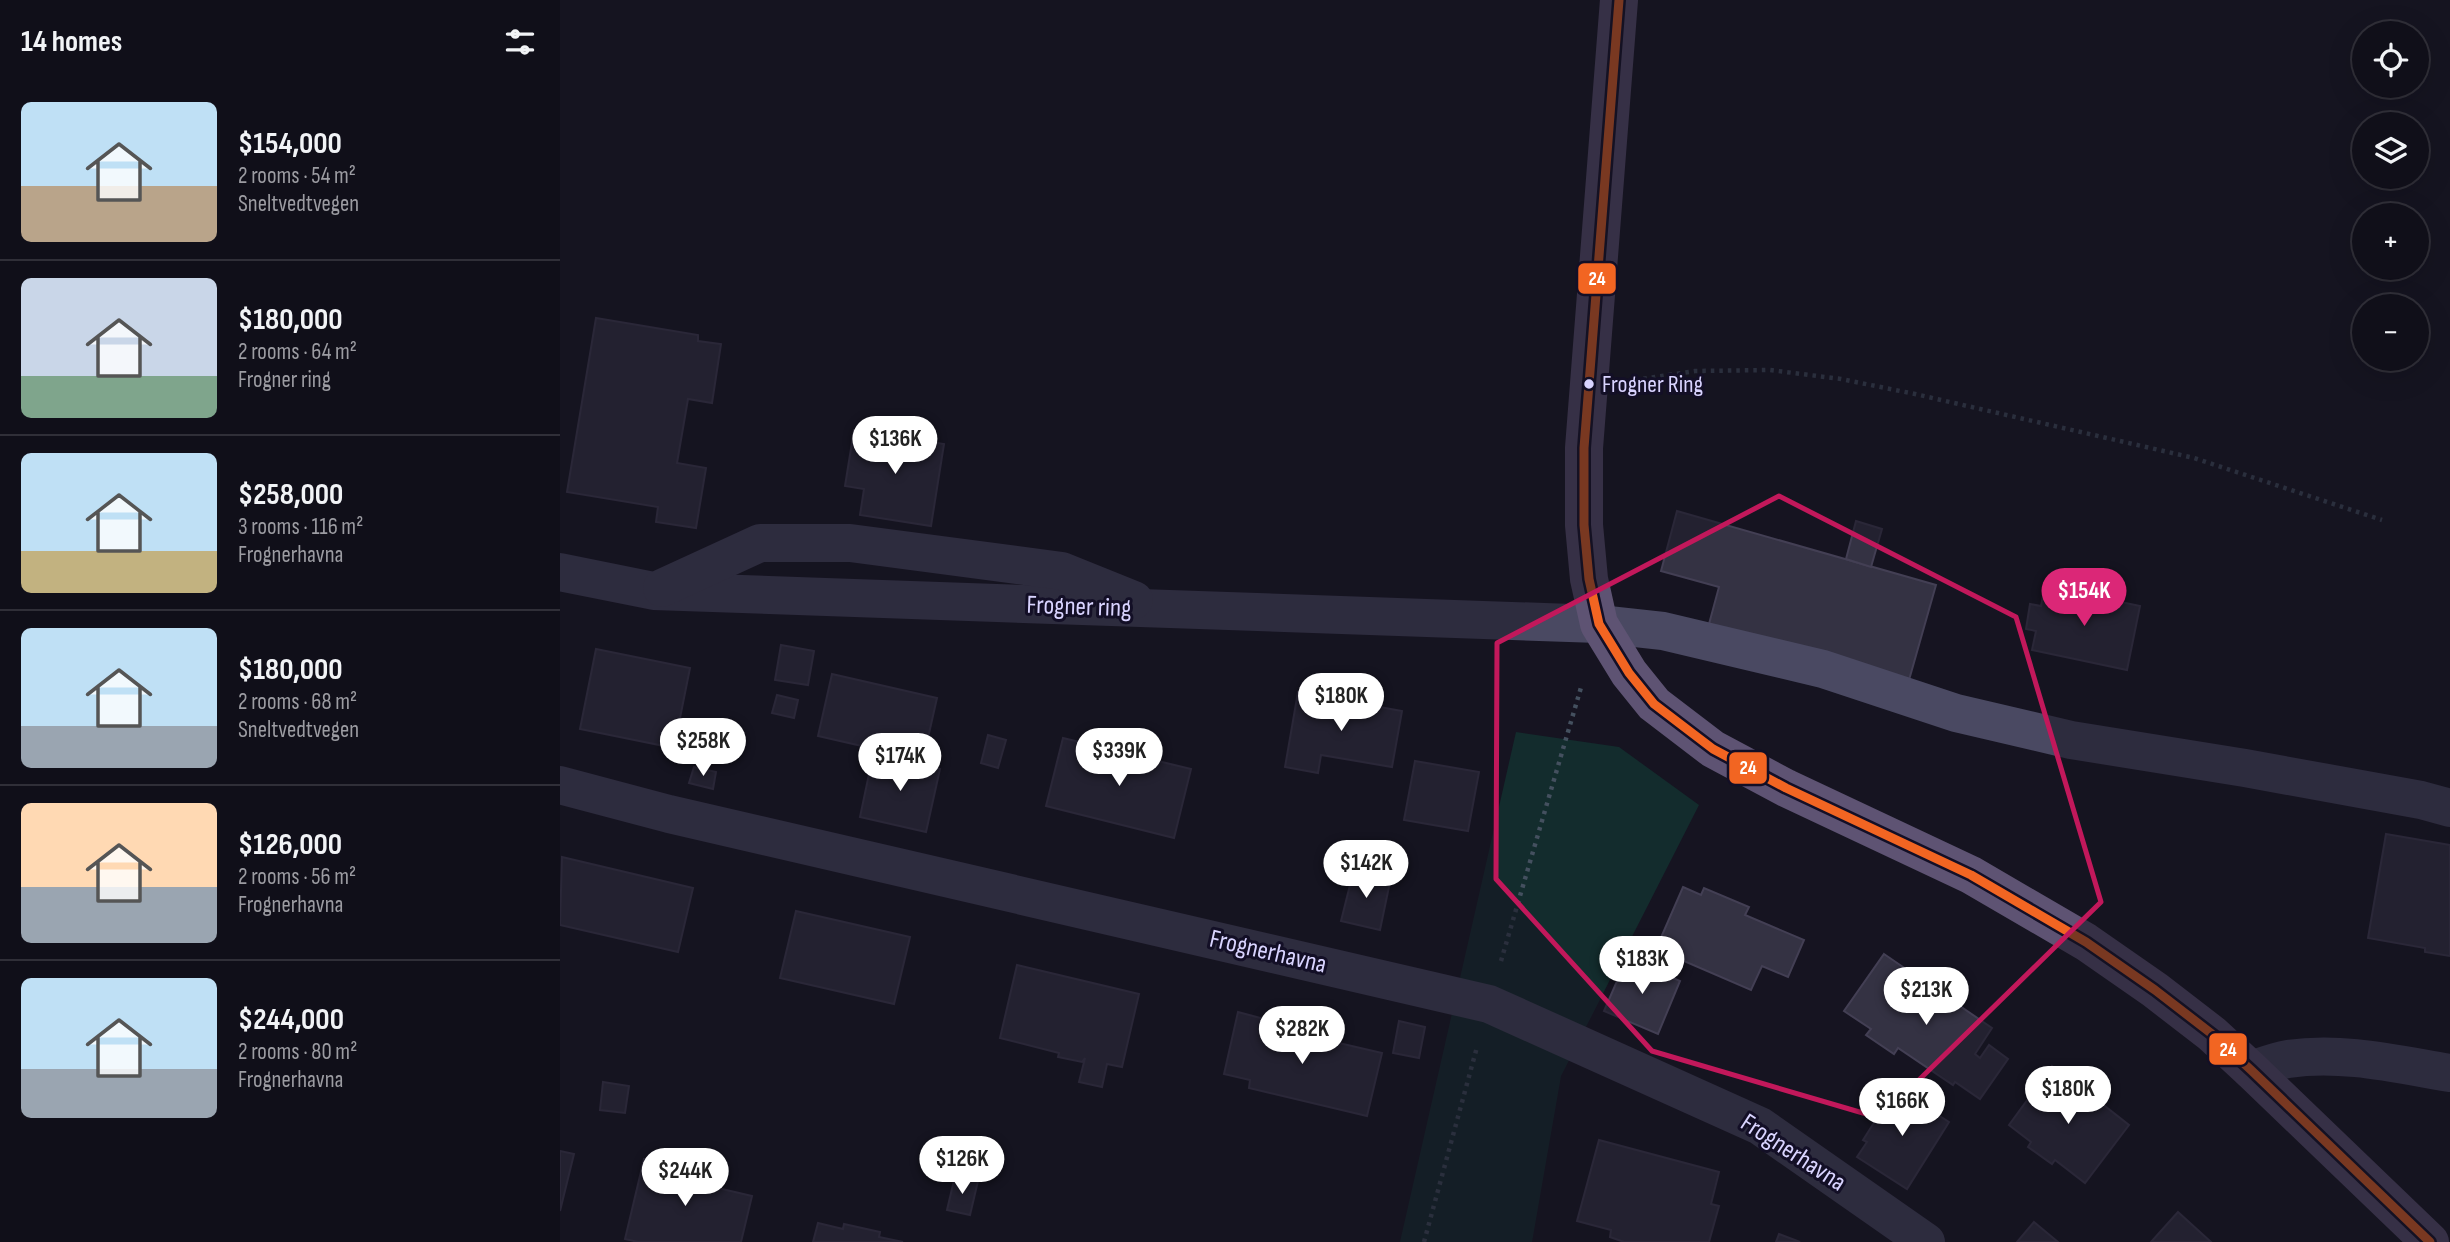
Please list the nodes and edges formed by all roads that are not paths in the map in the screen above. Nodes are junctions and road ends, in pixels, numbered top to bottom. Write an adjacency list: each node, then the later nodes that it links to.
1 (1619, 0): 5 (main road)
2 (560, 572): 3 (street, Frogner ring)
3 (654, 591): 4 (street, Frogner ring); 4 (street)
4 (1159, 610): 5 (street, Frogner ring)
5 (1599, 624): 7 (street, Frogner ring); 8 (main road)
6 (560, 785): 10 (street, Frognerhavna)
7 (2450, 808)
8 (2251, 1070): 9 (street); 11 (main road)
9 (2450, 1073)
10 (1926, 1242)
11 (2430, 1242)

